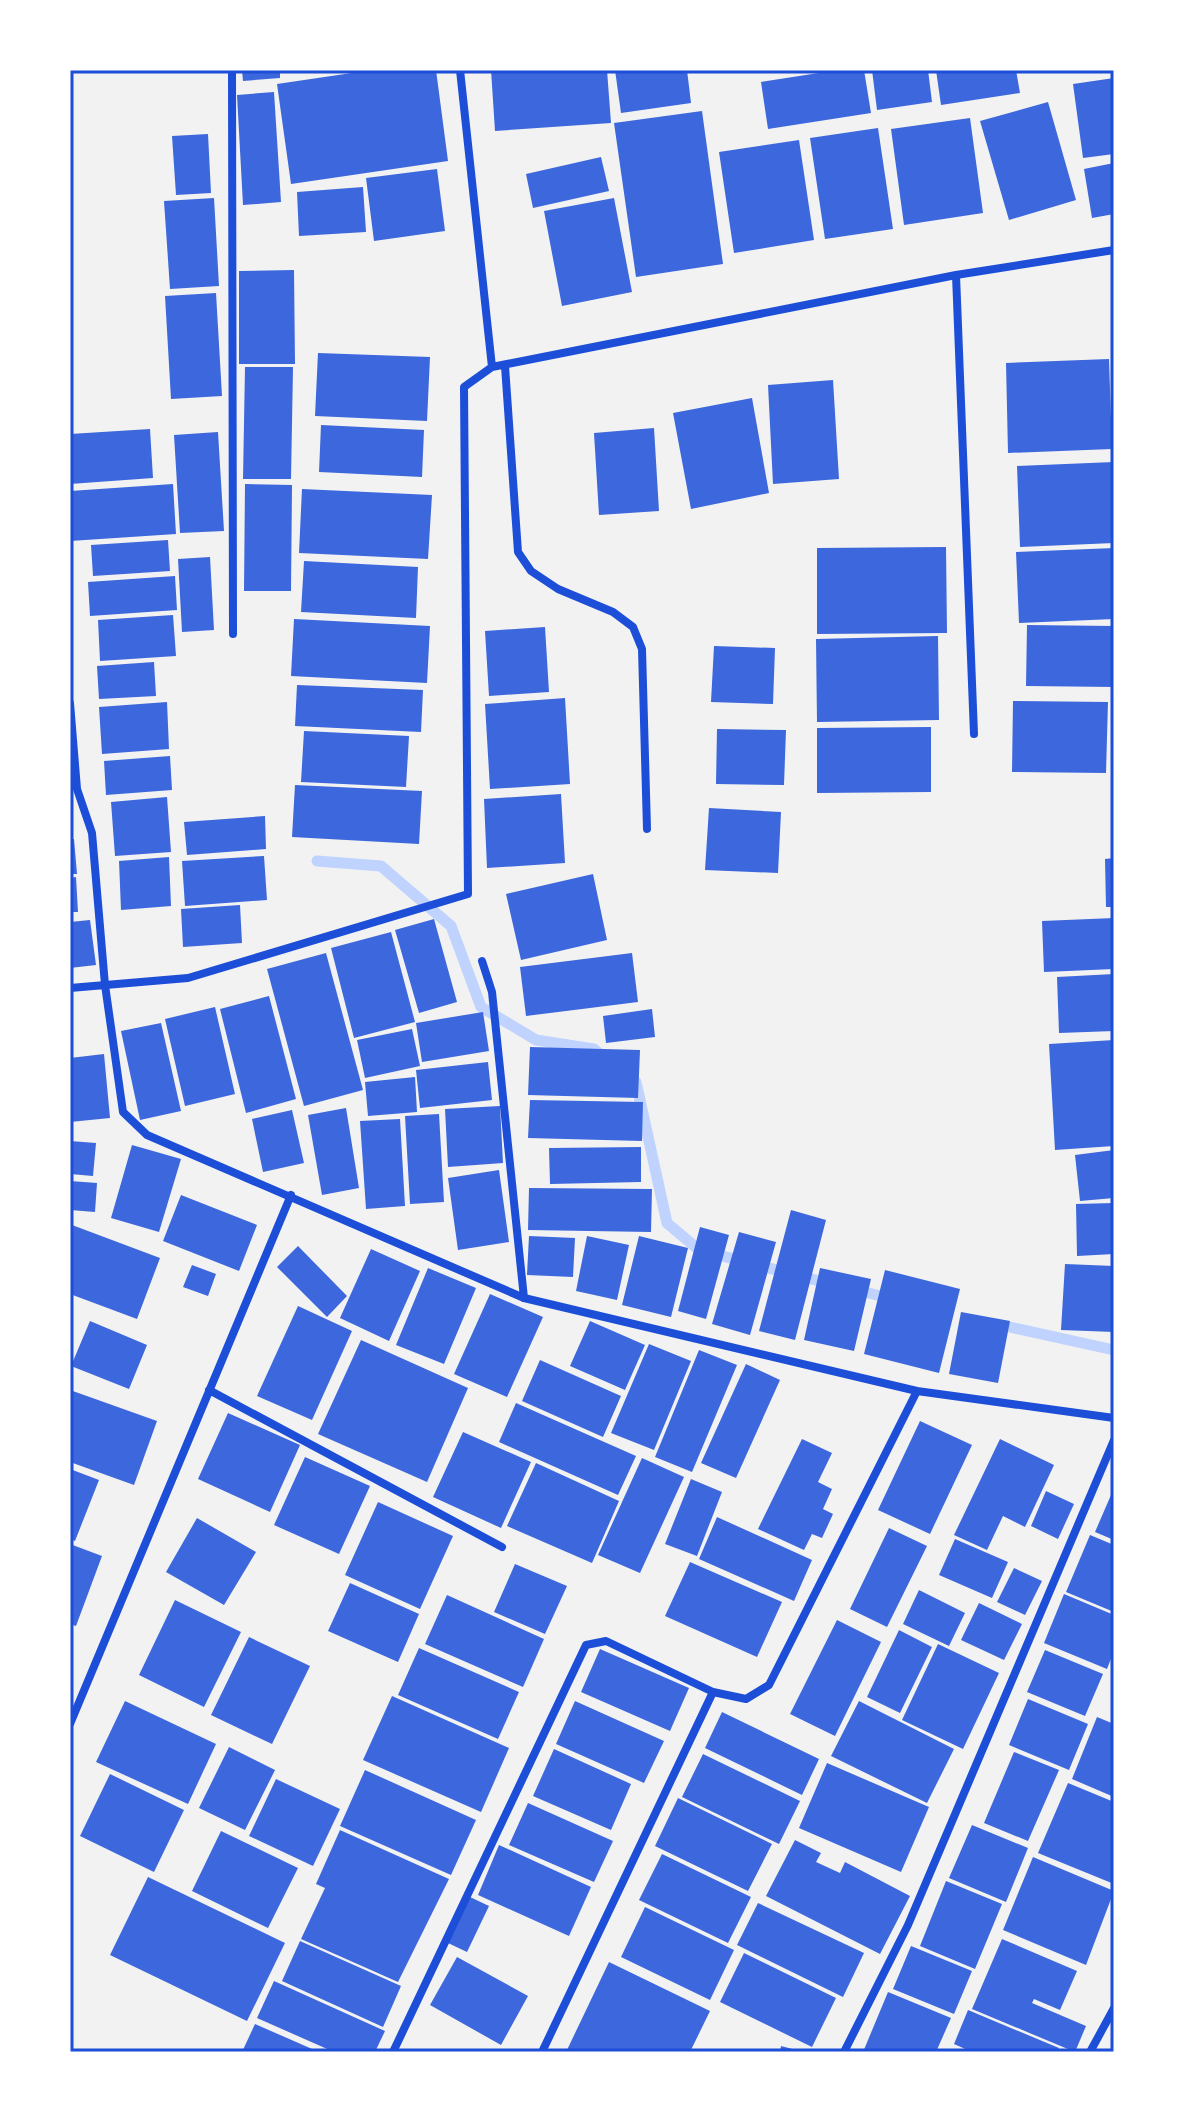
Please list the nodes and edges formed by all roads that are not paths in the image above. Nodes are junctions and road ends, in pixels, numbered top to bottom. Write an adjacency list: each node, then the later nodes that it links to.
1 (232, 70): 7 (street)
2 (460, 70): 6 (street)
3 (1114, 250): 4 (street)
4 (956, 275): 5 (street); 9 (street)
5 (505, 366): 6 (street); 10 (street)
6 (492, 367): 12 (street)
7 (233, 634)
8 (70, 703): 12 (street)
9 (974, 734)
10 (647, 829)
11 (482, 961): 15 (street)
12 (105, 985): 13 (street); 14 (street)
13 (70, 988)
14 (291, 1195): 15 (street); 16 (street)
15 (524, 1298): 17 (street)
16 (209, 1390): 20 (street); 22 (street)
17 (917, 1391): 18 (street); 21 (street)
18 (1114, 1418)
19 (1114, 1440): 26 (street)
20 (502, 1547)
21 (713, 1692): 24 (street); 25 (street)
22 (70, 1724)
23 (1114, 2008): 27 (street)
24 (393, 2052)
25 (542, 2052)
26 (844, 2052)
27 (1090, 2052)

